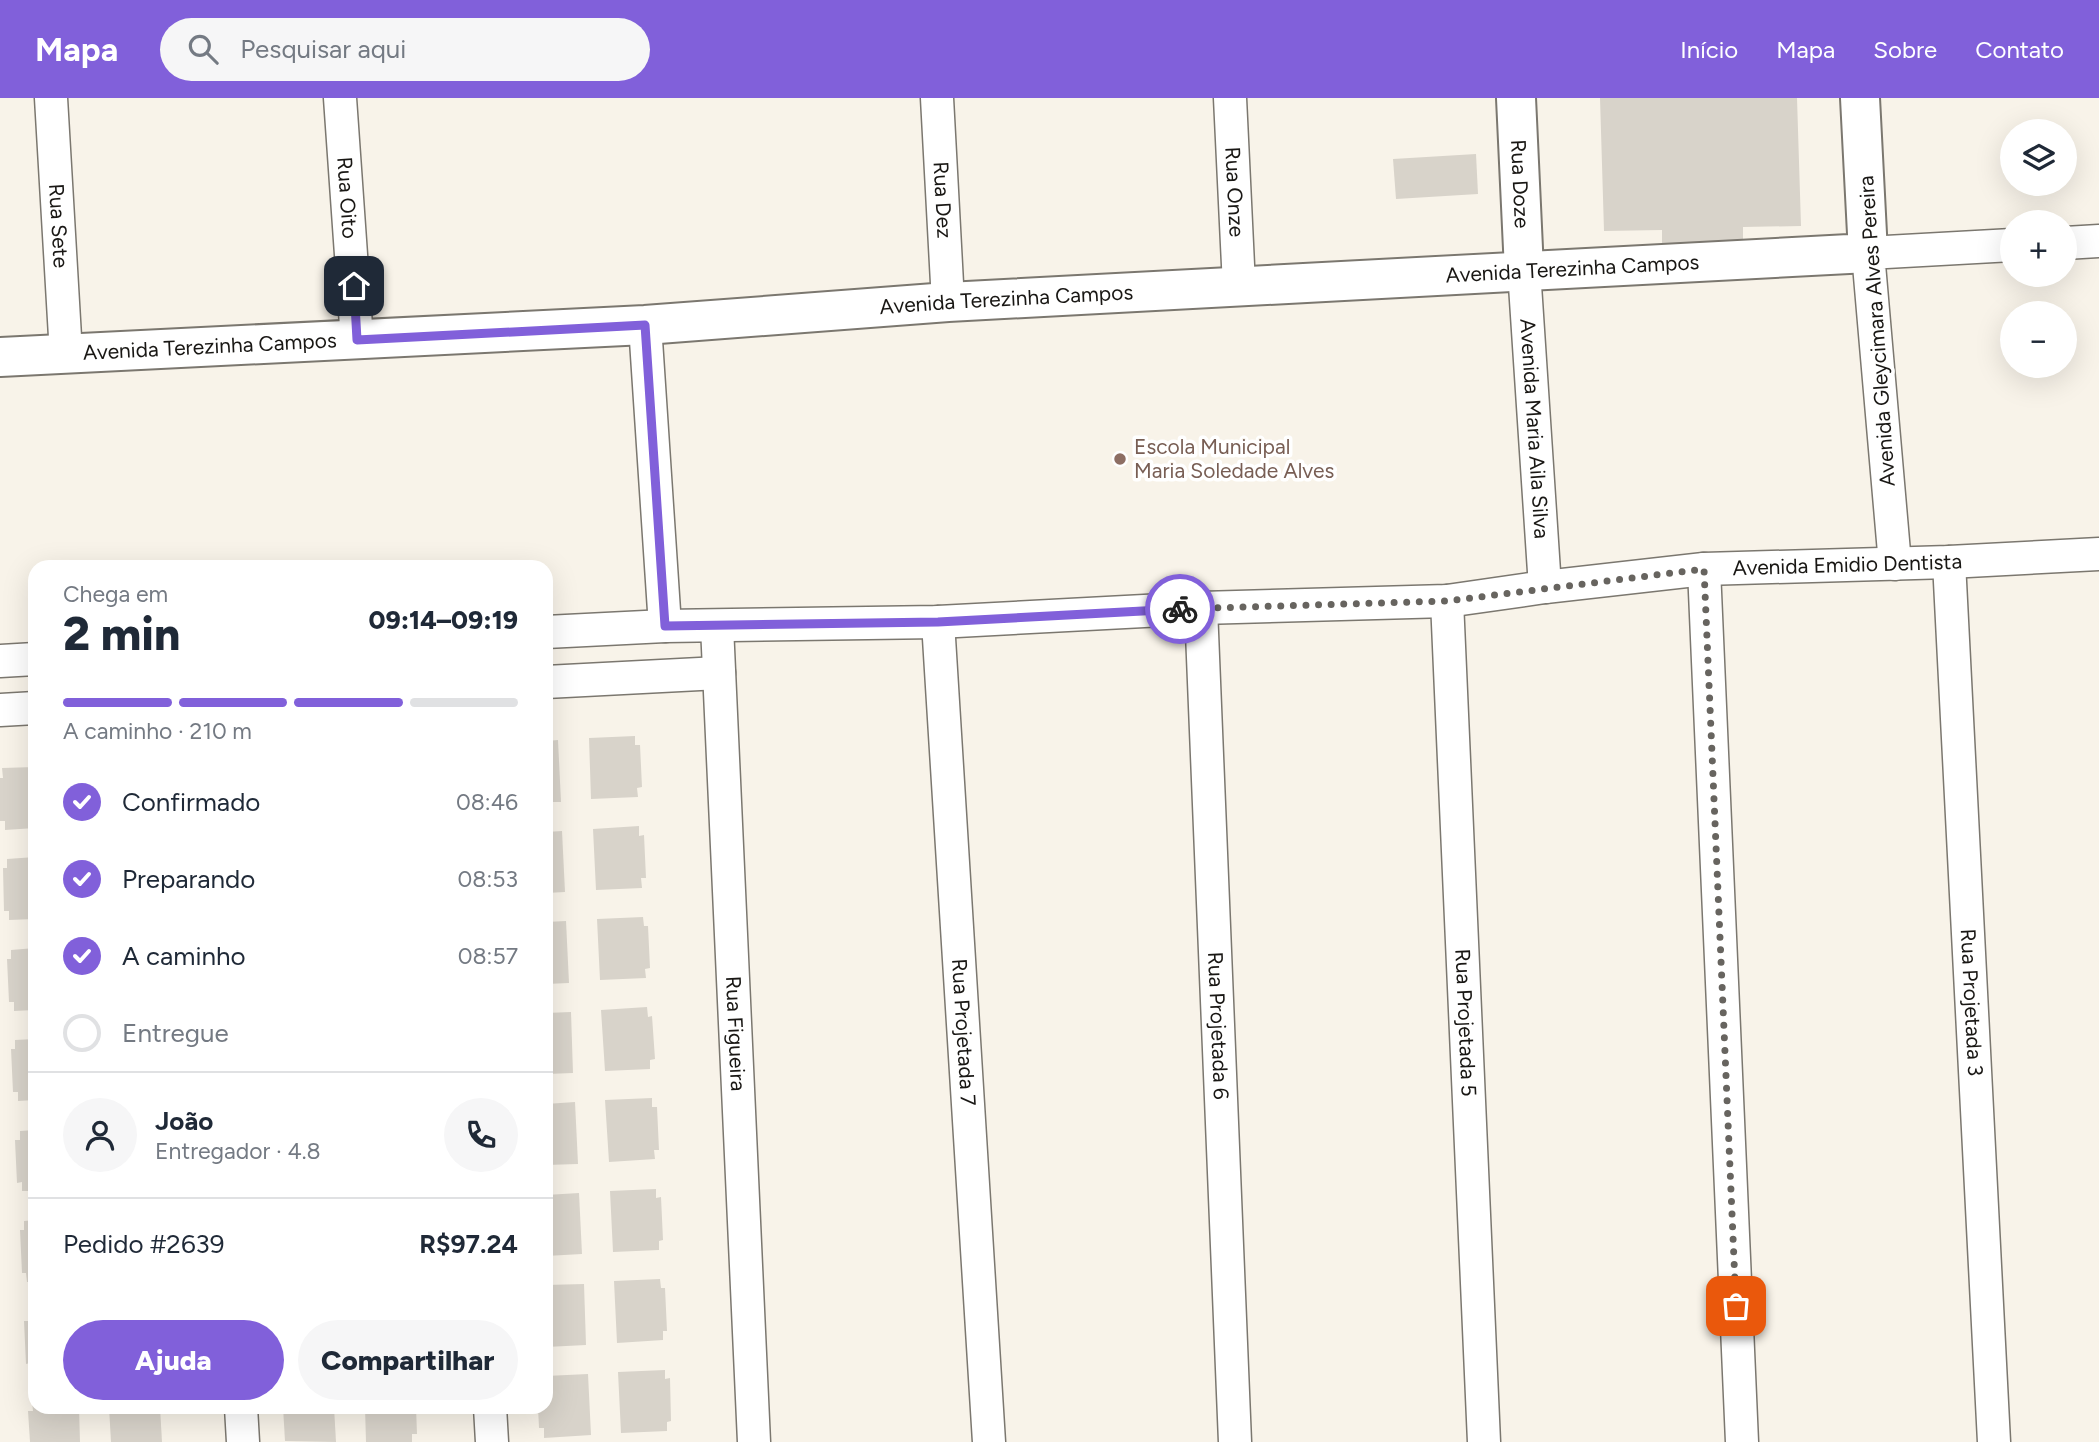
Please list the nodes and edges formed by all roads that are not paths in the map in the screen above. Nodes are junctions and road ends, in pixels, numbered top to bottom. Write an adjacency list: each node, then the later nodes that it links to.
1 (51, 98): 16 (street, Rua Sete)
2 (340, 98): 15 (street, Rua Oito)
3 (937, 98): 13 (street, Rua Dez)
4 (1230, 98): 12 (street, Rua Onze)
5 (1516, 98): 11 (street, Rua Doze)
6 (1860, 98): 10 (street, Avenida Gleycimara Alves Pereira)
7 (2099, 241): 8 (street)
8 (2077, 242)
9 (2000, 246): 10 (street, Avenida Terezinha Campos)
10 (1868, 253): 11 (street, Avenida Terezinha Campos); 20 (street, Avenida Gleycimara Alves Pereira)
11 (1524, 270): 12 (street, Avenida Terezinha Campos); 22 (street, Avenida Maria Aila Silva)
12 (1239, 286): 13 (street, Avenida Terezinha Campos)
13 (948, 302): 14 (street, Avenida Terezinha Campos)
14 (645, 325): 15 (street, Avenida Terezinha Campos); 26 (street)
15 (357, 340): 16 (street, Avenida Terezinha Campos)
16 (66, 354): 17 (street, Avenida Terezinha Campos)
17 (0, 357)
18 (2099, 554): 19 (street, Avenida Emidio Dentista)
19 (1949, 562): 20 (street, Avenida Emidio Dentista); 44 (street, Rua Projetada 3)
20 (1895, 564): 21 (street, Avenida Emidio Dentista)
21 (1704, 569): 22 (street, Avenida Emidio Dentista); 43 (street)
22 (1545, 587): 23 (street, Avenida Emidio Dentista)
23 (1447, 601): 24 (street, Avenida Emidio Dentista); 42 (street, Rua Projetada 5)
24 (1201, 608): 25 (street, Avenida Emidio Dentista); 41 (street, Rua Projetada 6)
25 (938, 622): 27 (street, Avenida Emidio Dentista); 40 (street, Rua Projetada 7)
26 (665, 626): 27 (street, Avenida Emidio Dentista); 28 (street, Avenida Emidio Dentista)
27 (717, 626): 31 (street, Rua Figueira)
28 (553, 632)
29 (28, 659): 30 (street)
30 (0, 661)
31 (719, 673): 32 (street); 39 (street, Rua Figueira)
32 (553, 682)
33 (28, 708): 34 (street)
34 (0, 710)
35 (241, 1414): 37 (street)
36 (490, 1414): 38 (street)
37 (243, 1442)
38 (492, 1442)
39 (754, 1442)
40 (989, 1442)
41 (1235, 1442)
42 (1483, 1442)
43 (1742, 1442)
44 (1994, 1442)

